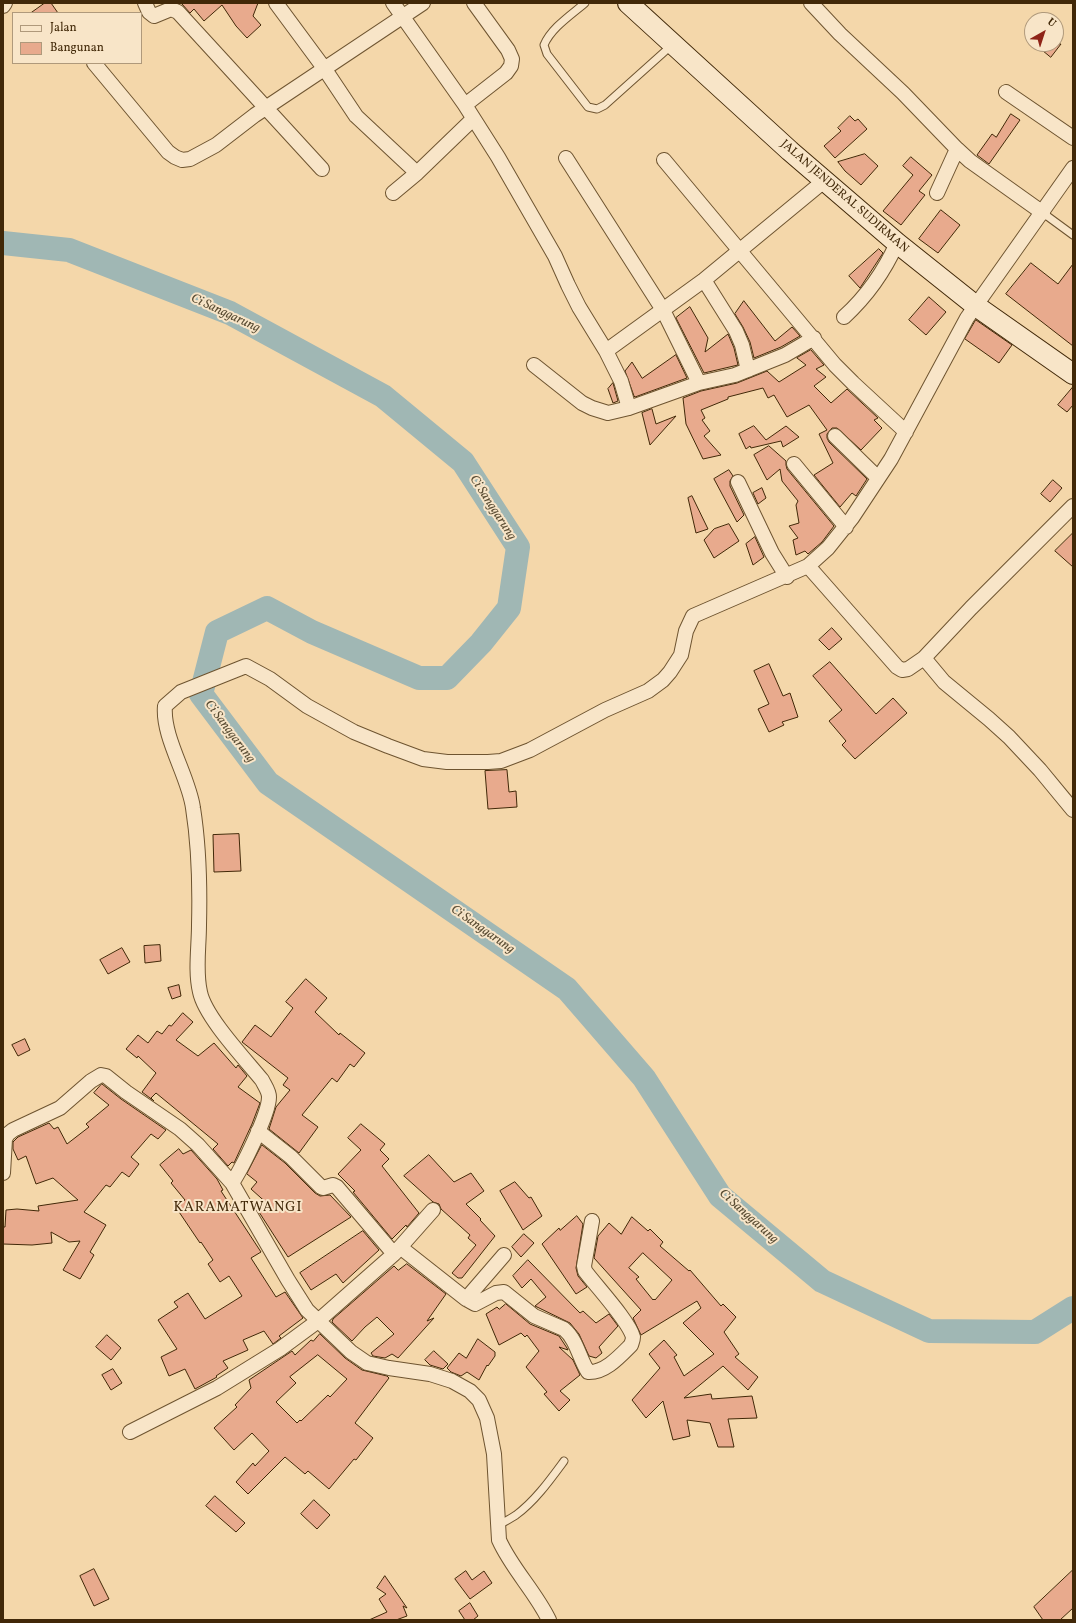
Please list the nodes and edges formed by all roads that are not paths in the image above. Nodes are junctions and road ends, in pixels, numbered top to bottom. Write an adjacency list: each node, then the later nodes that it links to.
1 (5, 3): 10 (street)
2 (145, 3): 17 (street)
3 (276, 3): 14 (street)
4 (393, 3): 11 (street)
5 (423, 3): 11 (street)
6 (474, 3): 16 (street)
7 (585, 3): 12 (lane)
8 (628, 3): 12 (main road, JALAN JENDERAL SUDIRMAN)
9 (811, 3): 20 (street)
10 (3, 6)
11 (404, 16): 14 (street); 16 (street)
12 (673, 44): 26 (main road, JALAN JENDERAL SUDIRMAN)
13 (95, 64): 17 (street)
14 (324, 68): 17 (street); 25 (street)
15 (1006, 92): 19 (street)
16 (466, 105): 18 (street)
17 (266, 107): 24 (street)
18 (474, 119): 25 (street); 38 (street)
19 (1073, 138)
20 (963, 154): 28 (street); 29 (street)
21 (566, 158): 35 (street)
22 (664, 160): 32 (street)
23 (1073, 168): 29 (street)
24 (322, 169)
25 (417, 173): 27 (street)
26 (824, 181): 31 (main road, JALAN JENDERAL SUDIRMAN); 32 (street)
27 (393, 193)
28 (937, 193)
29 (1042, 213): 30 (lane); 34 (street)
30 (1073, 236)
31 (903, 248): 34 (main road, JALAN JENDERAL SUDIRMAN); 36 (street)
32 (738, 251): 33 (street); 37 (street)
33 (704, 280): 35 (street); 40 (street)
34 (976, 306): 41 (main road, JALAN JENDERAL SUDIRMAN); 44 (street)
35 (663, 310): 38 (street); 42 (street)
36 (844, 318)
37 (816, 341): 40 (street); 44 (street)
38 (606, 351): 43 (street)
39 (534, 365): 43 (street)
40 (748, 370): 42 (street)
41 (1073, 374)
42 (699, 383): 43 (street)
43 (629, 408)
44 (906, 432): 47 (street)
45 (835, 436): 47 (street)
46 (794, 464): 50 (street)
47 (878, 478): 50 (street)
48 (738, 482): 52 (street)
49 (1073, 506): 53 (street)
50 (846, 527): 51 (street)
51 (808, 566): 52 (street); 53 (street)
52 (787, 576): 55 (street)
53 (924, 658): 54 (street)
54 (1073, 810)
55 (258, 1131): 57 (street); 60 (street)
56 (3, 1173): 57 (street)
57 (232, 1182): 63 (street)
58 (433, 1210): 60 (street)
59 (592, 1221): 62 (street)
60 (397, 1251): 62 (street); 63 (street)
61 (504, 1255): 62 (street)
62 (466, 1299)
63 (318, 1321): 64 (street); 66 (street)
64 (130, 1432)
65 (564, 1461): 66 (lane)
66 (497, 1526): 67 (street)
67 (549, 1620)

